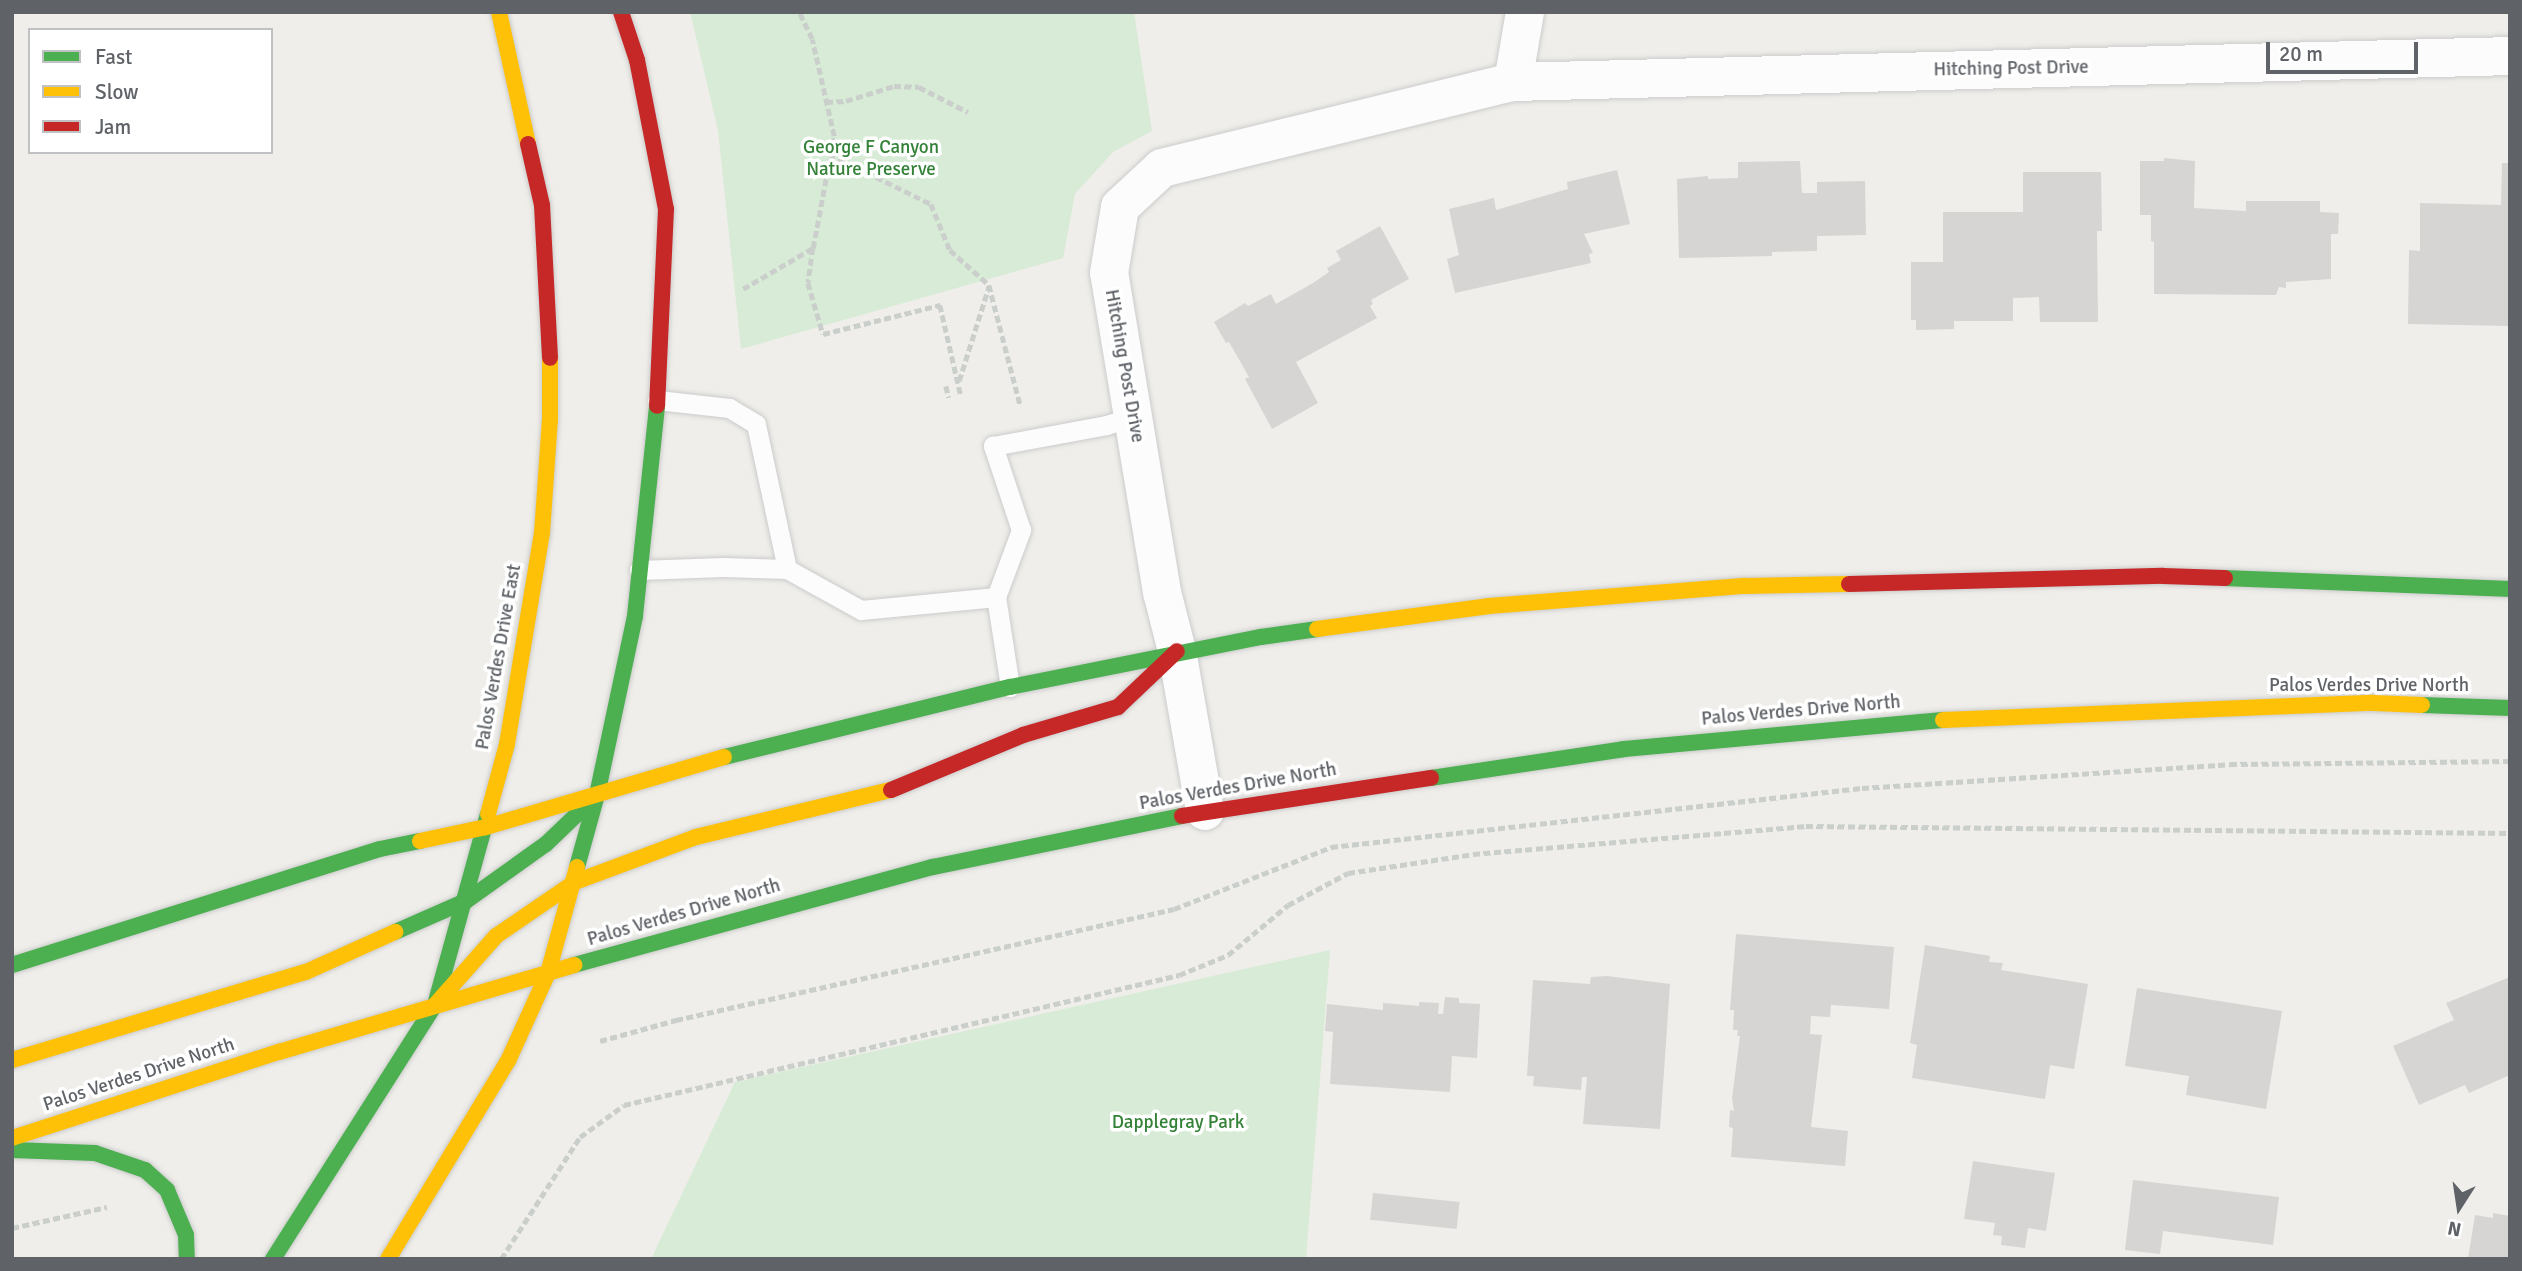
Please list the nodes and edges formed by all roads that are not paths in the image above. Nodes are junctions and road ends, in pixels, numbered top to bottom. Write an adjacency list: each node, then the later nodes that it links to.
1 (499, 12): 17 (main road, Palos Verdes Drive East)
2 (621, 12): 6 (main road)
3 (1525, 12): 5 (street)
4 (2510, 56): 5 (street, Hitching Post Drive)
5 (1513, 82): 7 (street, Hitching Post Drive)
6 (657, 400): 8 (lane); 9 (main road)
7 (1133, 417): 11 (lane); 12 (street, Hitching Post Drive)
8 (787, 569): 9 (lane); 11 (lane)
9 (639, 570): 15 (main road)
10 (2510, 589): 12 (main road)
11 (996, 597): 13 (lane)
12 (1177, 651): 13 (main road); 16 (street, Hitching Post Drive); 18 (main road)
13 (1010, 687): 15 (main road)
14 (2510, 708): 16 (main road, Palos Verdes Drive North)
15 (597, 795): 17 (main road); 18 (main road); 19 (main road)
16 (1205, 811): 21 (main road, Palos Verdes Drive North)
17 (486, 827): 19 (main road, Palos Verdes Drive East); 20 (main road)
18 (575, 882): 21 (main road); 22 (main road)
19 (466, 901): 22 (main road, Palos Verdes Drive East); 23 (main road)
20 (12, 965)
21 (548, 973): 22 (main road, Palos Verdes Drive North); 28 (main road)
22 (435, 1005): 24 (main road, Palos Verdes Drive North); 27 (main road, Palos Verdes Drive East)
23 (12, 1060)
24 (12, 1138)
25 (12, 1150): 26 (main road)
26 (187, 1259)
27 (272, 1259)
28 (388, 1259)

